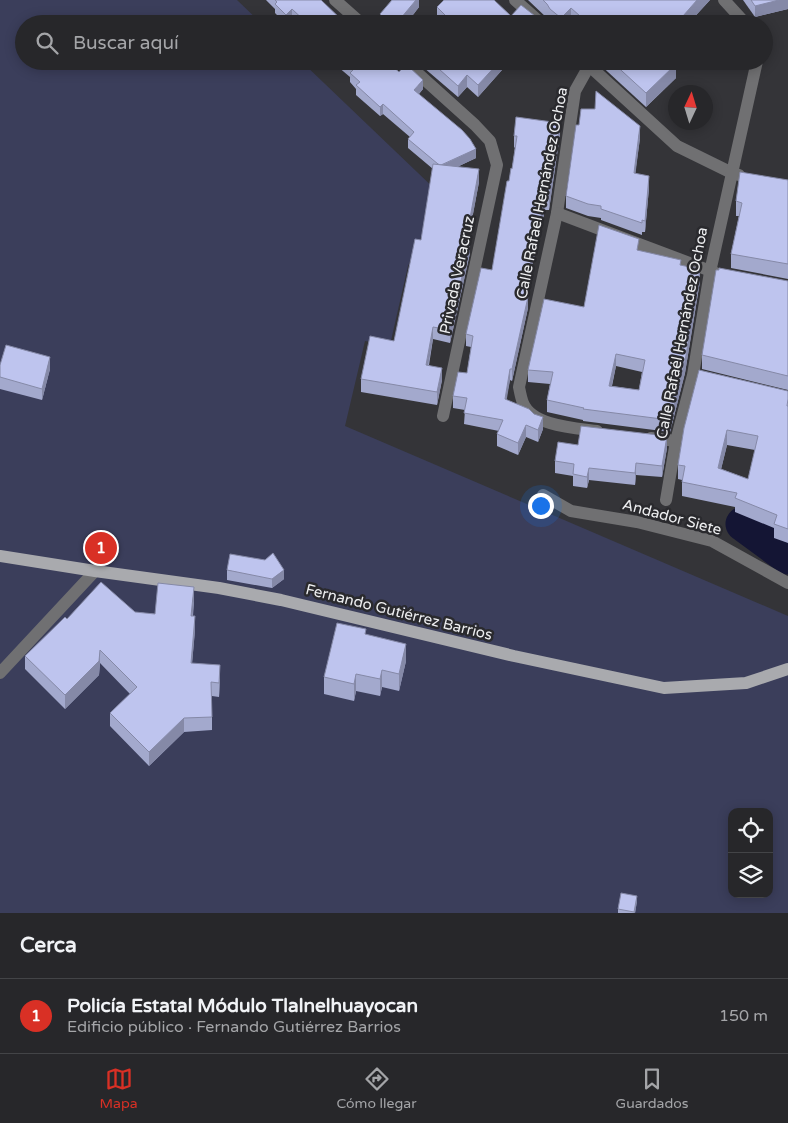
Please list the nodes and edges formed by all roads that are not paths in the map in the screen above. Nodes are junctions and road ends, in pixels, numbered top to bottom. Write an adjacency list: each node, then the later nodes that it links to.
1 (335, 0): 4 (street)
2 (516, 0): 5 (street)
3 (724, 0): 6 (street)
4 (352, 15)
5 (532, 15)
6 (738, 15)
7 (414, 70): 16 (street, Privada Veracruz)
8 (584, 70): 13 (street, Calle Rafael Hernández Ochoa)
9 (593, 70): 11 (street)
10 (755, 70): 11 (street, Calle Rafaél Hernández Ochoa)
11 (732, 173): 12 (street); 14 (street, Calle Rafaél Hernández Ochoa)
12 (750, 176)
13 (557, 213): 14 (street); 17 (street, Calle Rafael Hernández Ochoa)
14 (710, 272): 15 (street); 19 (street, Calle Rafaél Hernández Ochoa)
15 (729, 276)
16 (443, 416)
17 (611, 433)
18 (639, 436): 19 (street)
19 (676, 441): 21 (street, Calle Rafaél Hernández Ochoa)
20 (543, 495): 24 (street, Andador Siete)
21 (666, 500)
22 (0, 556): 23 (main road, Fernando Gutiérrez Barrios)
23 (95, 571): 25 (main road, Fernando Gutiérrez Barrios); 26 (street)
24 (788, 583)
25 (788, 669)
26 (0, 673)

